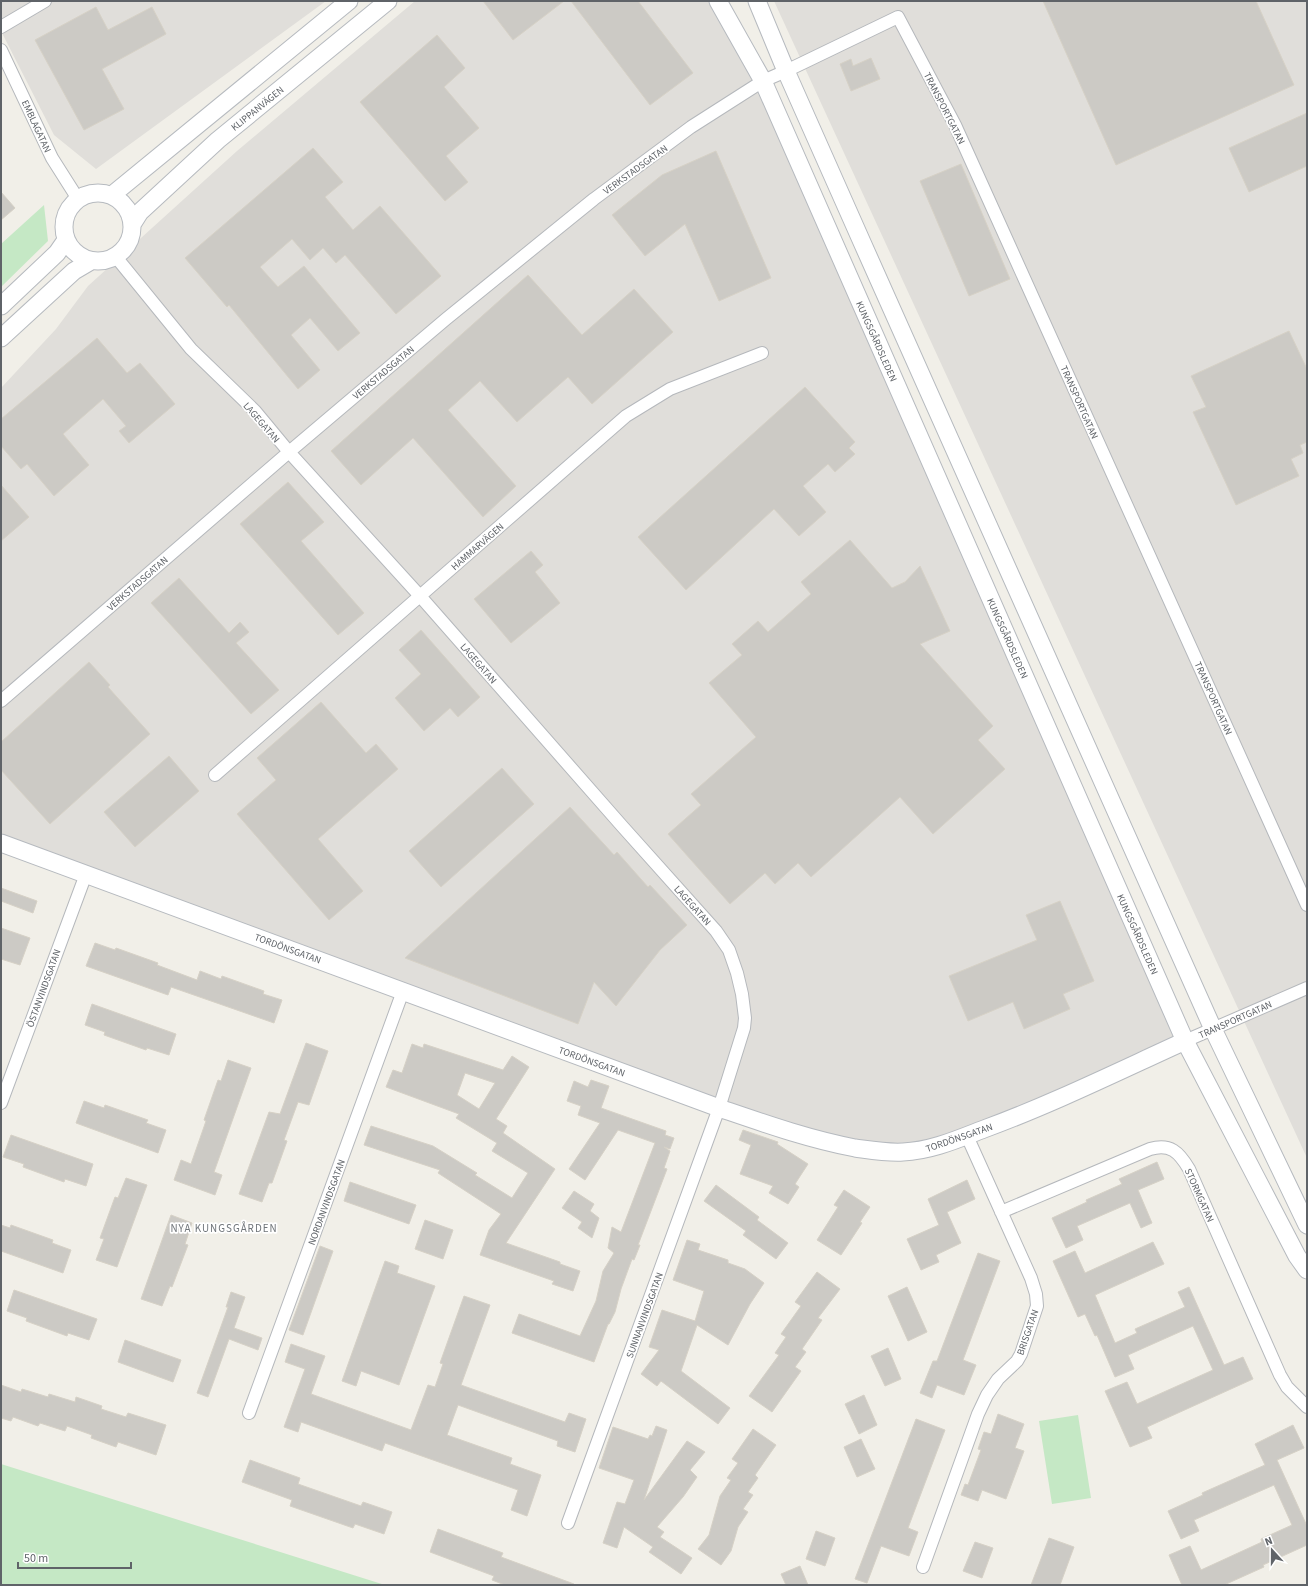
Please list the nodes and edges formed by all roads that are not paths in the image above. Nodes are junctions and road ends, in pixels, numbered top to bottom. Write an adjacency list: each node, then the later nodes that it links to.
1 (45, 1): 6 (street)
2 (349, 1): 10 (main road)
3 (388, 1): 12 (main road, KLIPPANVÄGEN)
4 (718, 1): 9 (main road, KUNGSGÅRDSLEDEN)
5 (757, 1): 8 (main road)
6 (1, 27)
7 (1, 50): 11 (street, EMBLAGATAN)
8 (786, 71): 9 (street, VERKSTADSGATAN); 25 (street, TRANSPORTGATAN); 28 (main road)
9 (763, 81): 19 (street, VERKSTADSGATAN); 29 (main road, KUNGSGÅRDSLEDEN)
10 (112, 195): 11 (main road); 12 (main road)
11 (78, 199): 13 (main road)
12 (133, 223): 14 (main road, KLIPPANVÄGEN)
13 (66, 240): 15 (main road); 16 (main road)
14 (116, 257): 15 (main road); 19 (street, LAGEGATAN)
15 (91, 261): 17 (main road)
16 (1, 306)
17 (1, 338)
18 (762, 353): 20 (street, HAMMARVÄGEN)
19 (289, 452): 20 (street, LAGEGATAN); 21 (street, VERKSTADSGATAN)
20 (420, 596): 22 (street, HAMMARVÄGEN); 31 (street, LAGEGATAN)
21 (1, 701)
22 (215, 775)
23 (1, 843): 24 (main road, TORDÖNSGATAN)
24 (86, 874): 27 (main road, TORDÖNSGATAN); 30 (street, ÖSTANVINDSGATAN)
25 (1307, 905)
26 (1307, 988): 28 (street, TRANSPORTGATAN)
27 (403, 991): 31 (main road, TORDÖNSGATAN); 37 (street, NORDANVINDSGATAN)
28 (1213, 1029): 29 (street, TRANSPORTGATAN); 34 (main road)
29 (1185, 1041): 32 (main road, TORDÖNSGATAN); 35 (main road, KUNGSGÅRDSLEDEN)
30 (1, 1103)
31 (719, 1108): 32 (main road, TORDÖNSGATAN); 38 (street, SUNNANVINDSGATAN)
32 (967, 1136): 33 (street, BRISGATAN)
33 (1001, 1212): 36 (street, STORMGATAN); 39 (street, BRISGATAN)
34 (1307, 1225)
35 (1307, 1270)
36 (1307, 1408)
37 (249, 1413)
38 (568, 1523)
39 (923, 1567)

